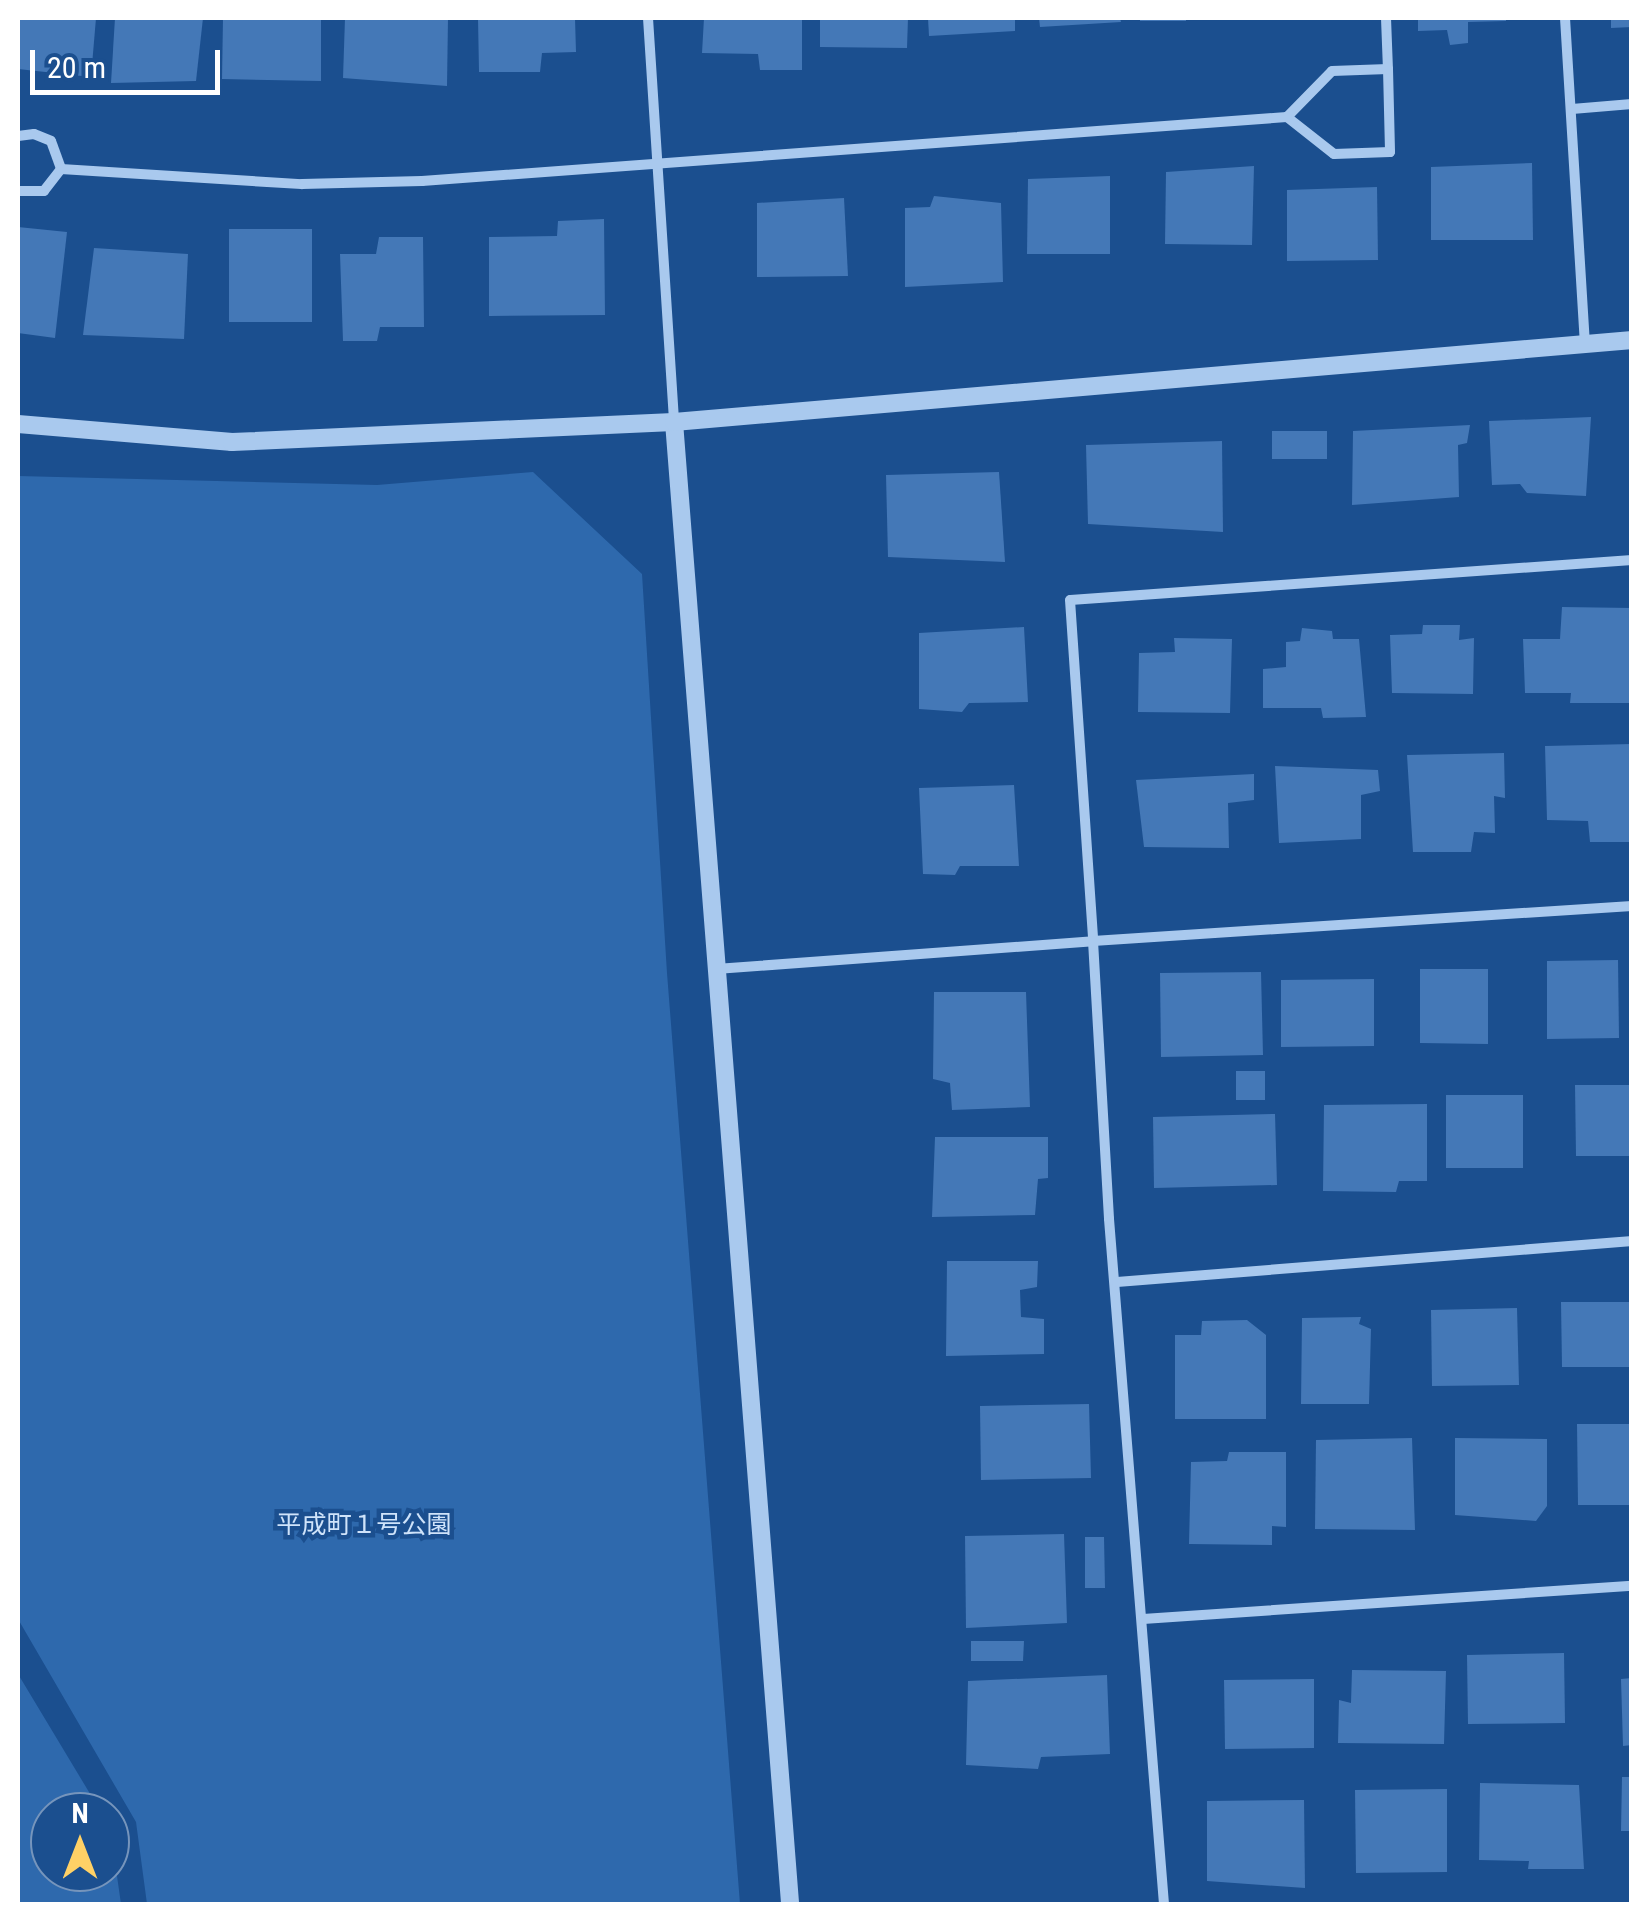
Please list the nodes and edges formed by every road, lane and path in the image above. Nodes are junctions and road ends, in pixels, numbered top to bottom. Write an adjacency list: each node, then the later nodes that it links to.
1 (648, 18): 9 (street)
2 (1386, 18): 4 (street)
3 (1566, 18): 6 (street)
4 (1388, 69): 7 (street); 7 (street)
5 (1632, 104): 6 (street)
6 (1572, 109): 13 (street)
7 (1286, 117): 9 (street)
8 (18, 136): 10 (street)
9 (658, 161): 10 (street); 14 (street)
10 (61, 168): 11 (street)
11 (18, 191)
12 (1632, 340): 13 (street)
13 (1585, 344): 14 (street)
14 (674, 422): 15 (street); 19 (street)
15 (18, 424)
16 (1632, 560): 18 (street)
17 (1632, 906): 18 (street)
18 (1093, 941): 19 (street); 21 (street)
19 (714, 969): 24 (street)
20 (1632, 1240): 21 (street)
21 (1117, 1282): 23 (street)
22 (1632, 1586): 23 (street)
23 (1143, 1618): 25 (street)
24 (790, 1904)
25 (1164, 1904)

